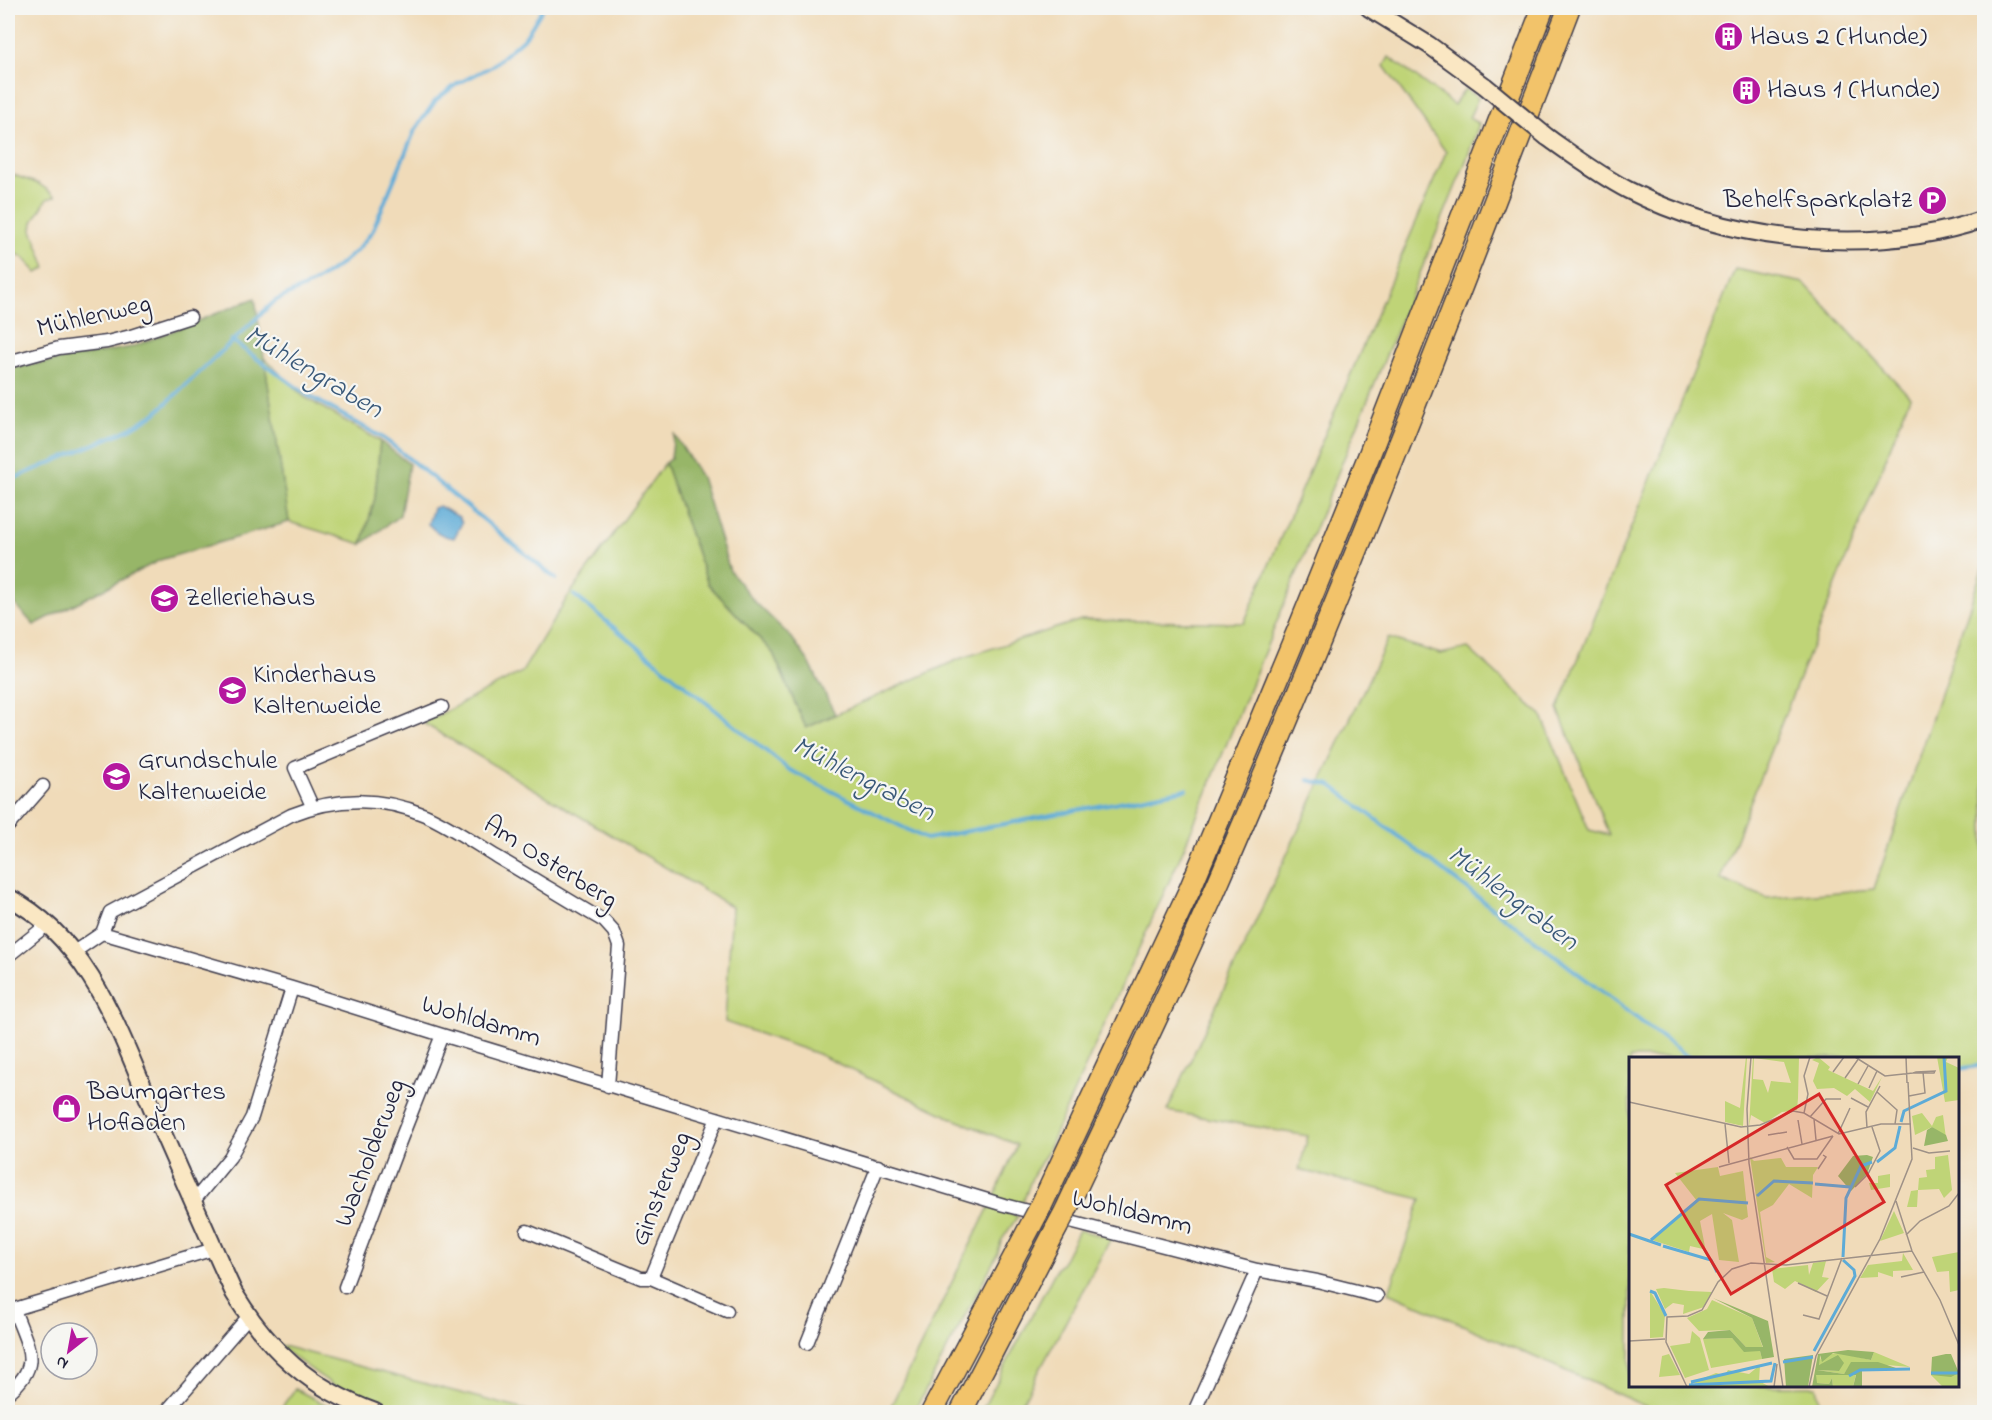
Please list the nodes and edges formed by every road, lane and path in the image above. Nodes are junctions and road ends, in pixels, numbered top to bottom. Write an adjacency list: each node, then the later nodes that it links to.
1 (1369, 8): 4 (street, bridge)
2 (1543, 8): 35 (highway)
3 (1569, 8): 36 (highway)
4 (1984, 219)
5 (190, 317): 6 (street, Mühlenweg)
6 (8, 362)
7 (442, 707): 9 (street)
8 (43, 786): 10 (street)
9 (312, 806): 13 (street, Am Osterberg); 18 (street, Am Osterberg)
10 (8, 826)
11 (8, 897): 12 (street)
12 (48, 924): 14 (street); 15 (street)
13 (102, 933): 14 (street); 16 (street, Wohldamm)
14 (74, 952): 21 (street)
15 (8, 956)
16 (292, 988): 17 (street, Wohldamm); 21 (street)
17 (442, 1035): 18 (street, Wohldamm); 26 (street, Wacholderweg)
18 (608, 1086): 19 (street, Wohldamm)
19 (717, 1118): 20 (street, Wohldamm); 25 (street, Ginsterweg)
20 (878, 1166): 24 (street, Wohldamm); 31 (street)
21 (193, 1202): 23 (street)
22 (527, 1231): 25 (street, Ginsterweg)
23 (214, 1249): 28 (street); 30 (street)
24 (1257, 1270): 27 (street, Wohldamm); 37 (street)
25 (651, 1278): 29 (street, Ginsterweg)
26 (345, 1287)
27 (1377, 1296)
28 (11, 1310): 32 (street)
29 (727, 1311)
30 (248, 1317): 33 (street); 34 (street)
31 (807, 1343)
32 (8, 1393)
33 (166, 1413)
34 (375, 1413)
35 (932, 1413)
36 (961, 1413)
37 (1194, 1413)

